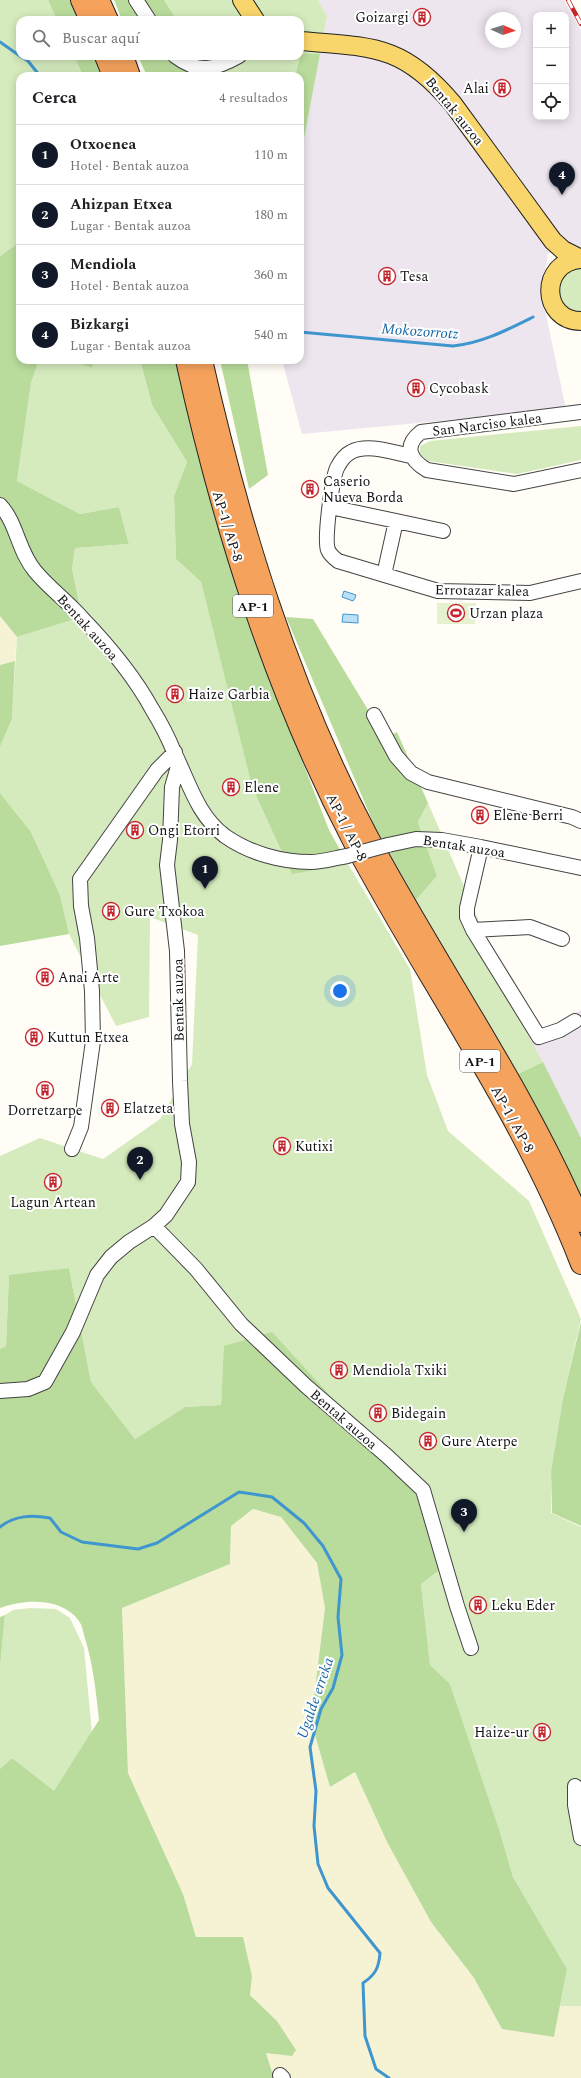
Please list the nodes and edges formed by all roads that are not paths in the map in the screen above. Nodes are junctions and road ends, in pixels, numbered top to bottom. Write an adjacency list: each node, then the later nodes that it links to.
1 (81, 0): 5 (highway)
2 (99, 0): 6 (highway)
3 (136, 0): 7 (street)
4 (242, 0): 8 (main road)
5 (88, 16)
6 (106, 16)
7 (146, 16)
8 (252, 16)
9 (304, 41): 16 (main road, Bentak auzoa)
10 (107, 60): 14 (highway)
11 (124, 60): 15 (highway)
12 (180, 60): 13 (street)
13 (232, 60)
14 (112, 72)
15 (128, 72)
16 (549, 235): 17 (main road); 18 (main road)
17 (581, 259): 18 (main road)
18 (554, 274): 19 (main road)
19 (581, 321)
20 (187, 364): 42 (highway, AP-1 / AP-8 / AP-1)
21 (203, 364): 40 (highway, AP-1 / AP-8 / AP-1)
22 (581, 412): 23 (street, San Narciso kalea)
23 (412, 456): 24 (street); 26 (street, Errotazar kalea)
24 (581, 470)
25 (0, 505): 32 (street, Bentak auzoa)
26 (330, 507): 27 (street); 29 (street, Errotazar kalea)
27 (396, 521): 28 (street); 29 (street)
28 (443, 531)
29 (384, 575): 30 (street, Errotazar kalea)
30 (581, 581)
31 (374, 715): 33 (street)
32 (177, 757): 34 (street, Bentak auzoa, bridge); 39 (street); 41 (street, Bentak auzoa)
33 (581, 821)
34 (481, 847): 35 (street, Bentak auzoa); 36 (street)
35 (581, 868)
36 (473, 930): 37 (street); 38 (street)
37 (562, 939)
38 (575, 1022)
39 (72, 1149)
40 (581, 1222)
41 (154, 1226): 43 (street, Bentak auzoa); 44 (street, Bentak auzoa)
42 (581, 1264)
43 (0, 1391)
44 (471, 1648)
45 (575, 1786): 46 (street)
46 (581, 1838)

